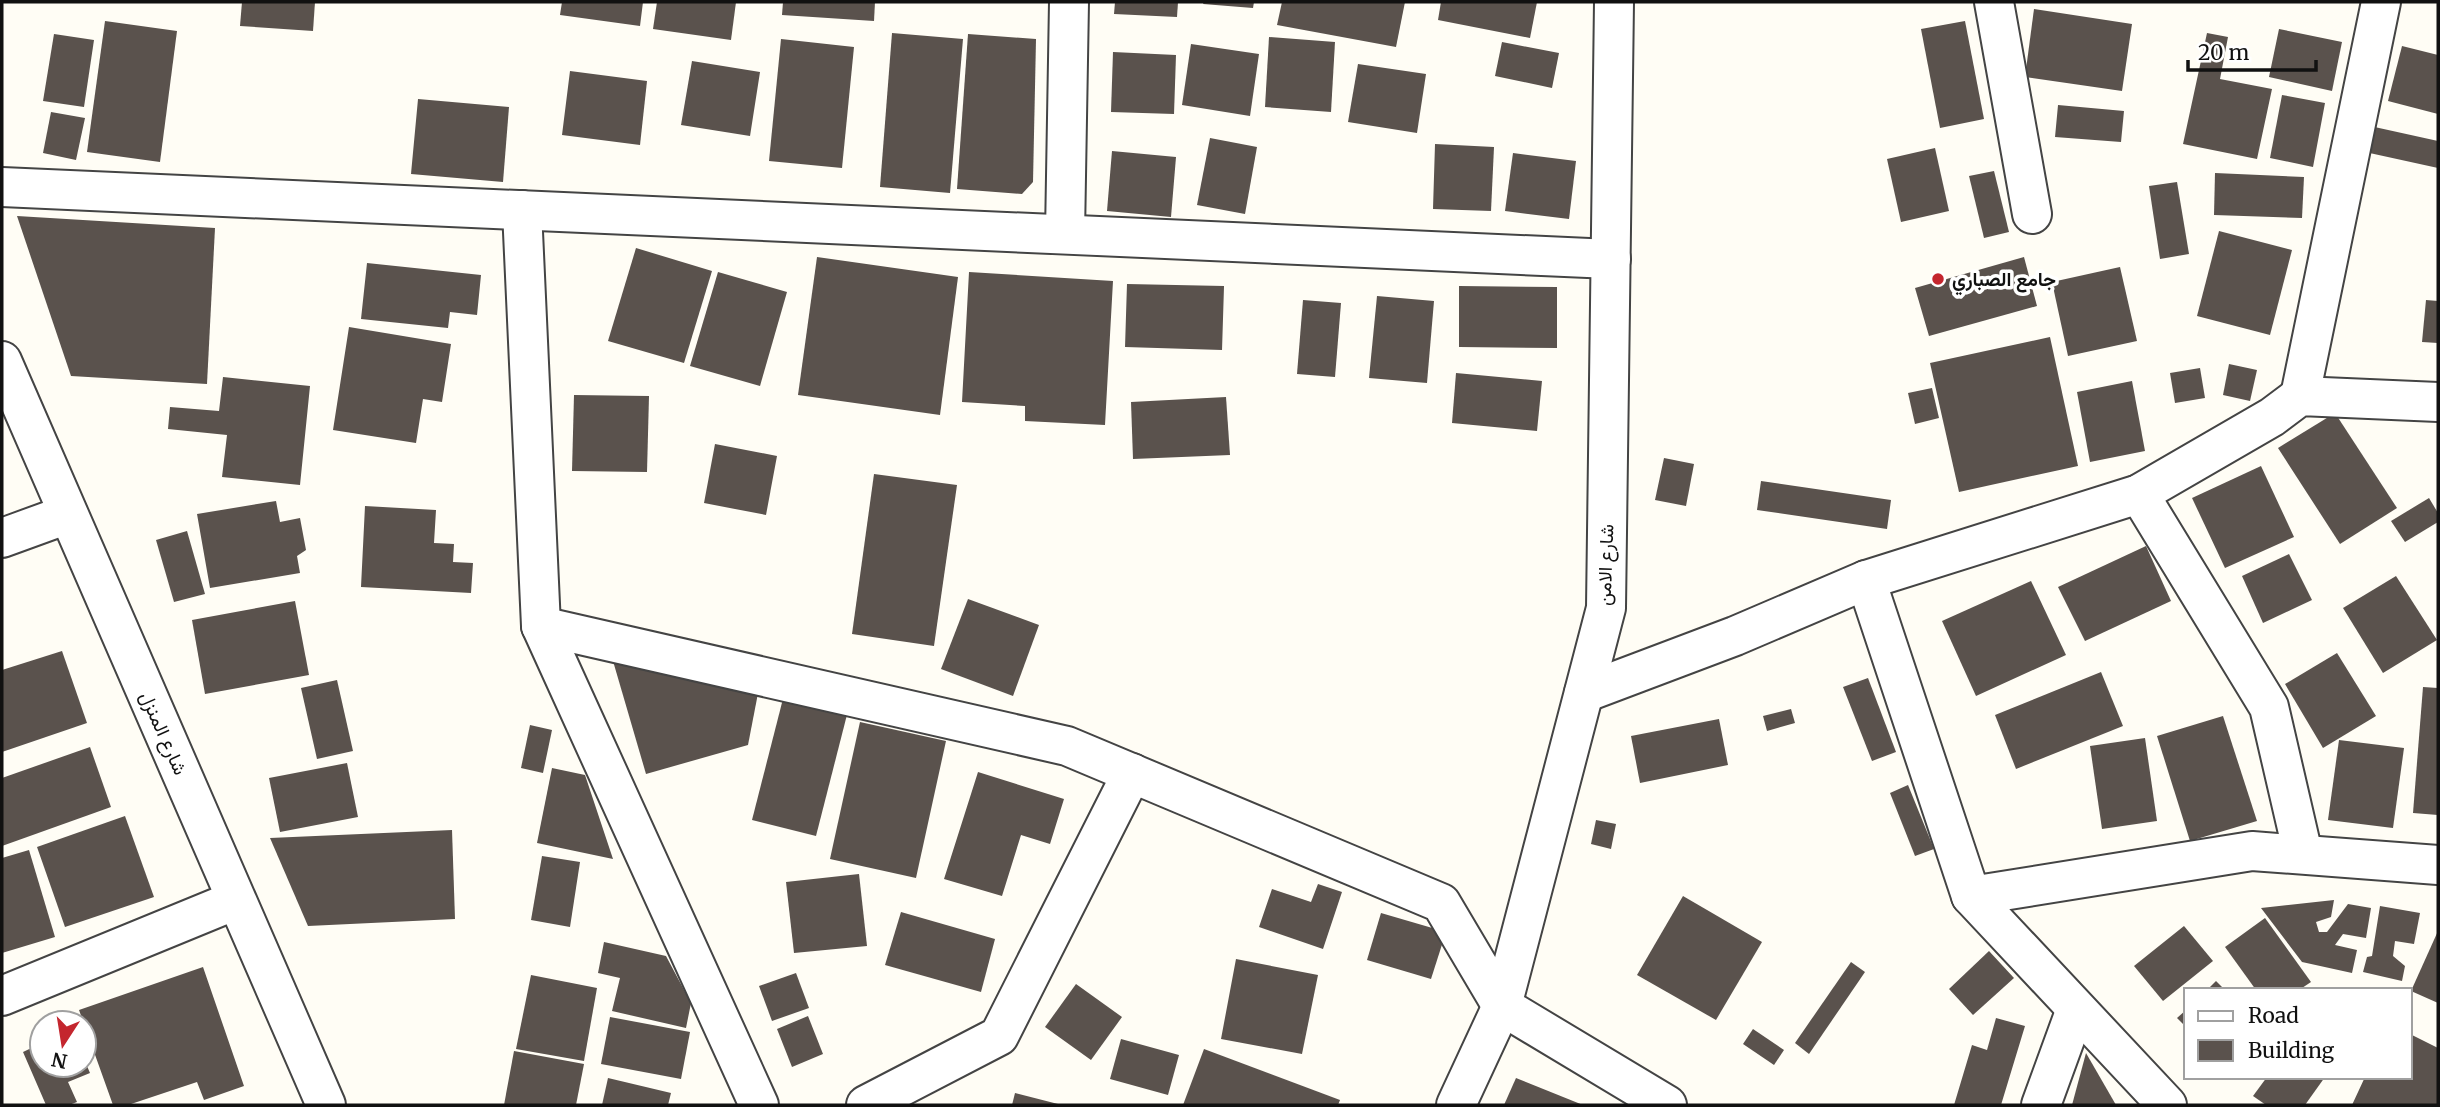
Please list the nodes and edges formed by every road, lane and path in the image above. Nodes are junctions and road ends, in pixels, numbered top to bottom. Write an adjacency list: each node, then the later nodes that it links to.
1 (1069, 2): 8 (street)
2 (1614, 2): 9 (street, شارع الامن)
3 (1994, 2): 7 (street)
4 (2381, 2): 11 (street)
5 (2, 187): 6 (street)
6 (522, 211): 8 (street); 17 (street)
7 (2032, 214)
8 (1065, 234): 9 (street)
9 (1611, 259): 18 (street, شارع الامن)
10 (2, 361): 14 (street, شارع المنزل)
11 (2300, 396): 12 (street); 13 (street)
12 (2438, 402)
13 (2138, 494): 16 (street); 20 (street)
14 (68, 513): 15 (street); 23 (street, شارع المنزل)
15 (2, 538)
16 (1866, 580): 18 (street); 22 (street)
17 (541, 626): 19 (street); 28 (street)
18 (1584, 693): 25 (street, شارع الامن)
19 (1132, 774): 25 (street); 29 (street)
20 (2303, 854): 21 (street); 22 (street)
21 (2438, 864)
22 (1971, 896): 26 (street)
23 (236, 900): 24 (street); 27 (street, شارع المنزل)
24 (2, 996)
25 (1502, 1006): 30 (street, شارع الامن); 31 (street)
26 (2076, 1009): 32 (street); 33 (street)
27 (326, 1105)
28 (758, 1105)
29 (866, 1105)
30 (1457, 1105)
31 (1667, 1105)
32 (2041, 1105)
33 (2167, 1105)

